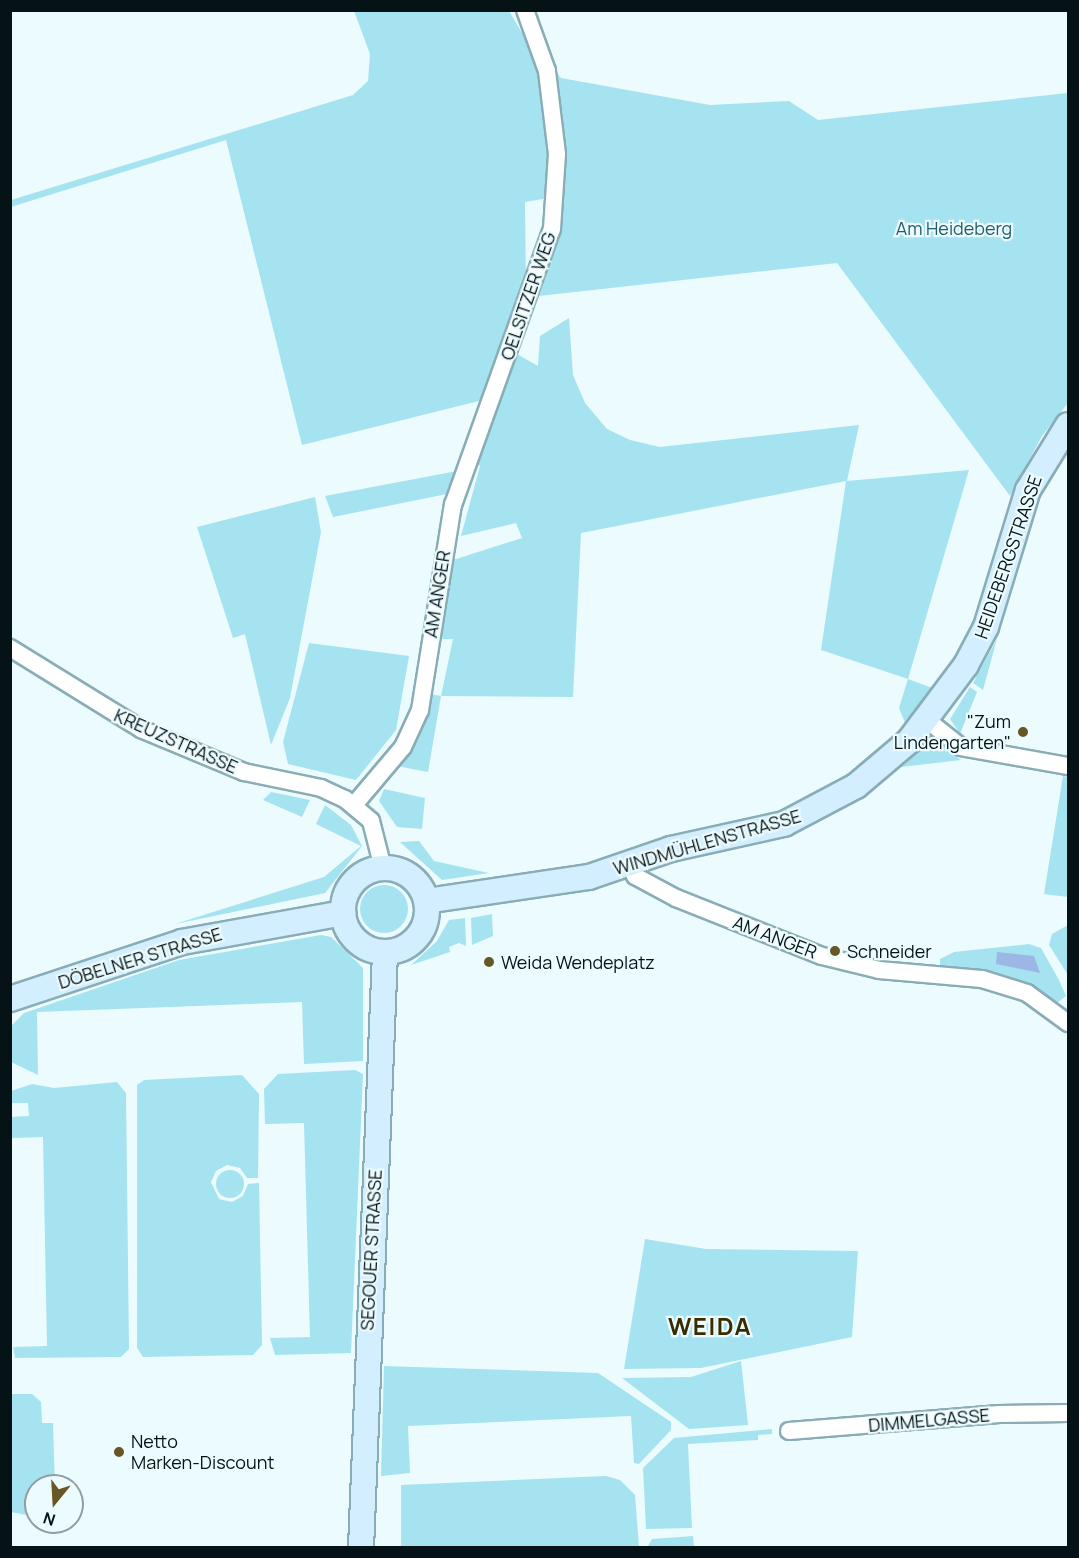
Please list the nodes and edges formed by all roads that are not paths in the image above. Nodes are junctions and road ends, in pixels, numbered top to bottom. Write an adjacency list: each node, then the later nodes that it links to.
1 (525, 10): 3 (street, OELSITZER WEG)
2 (1068, 425): 5 (street, HEIDEBERGSTRASSE)
3 (453, 505): 7 (street, AM ANGER)
4 (10, 648): 7 (street, KREUZSTRASSE)
5 (927, 720): 6 (street); 8 (street, WINDMÜHLENSTRASSE)
6 (1068, 766)
7 (354, 805): 9 (street, KREUZSTRASSE)
8 (629, 863): 10 (street, WINDMÜHLENSTRASSE); 14 (street, AM ANGER)
9 (384, 868): 10 (street); 11 (street)
10 (426, 901): 12 (street)
11 (343, 913): 12 (street); 13 (street, DÖBELNER STRASSE)
12 (385, 952): 17 (street, SEGOUER STRASSE)
13 (10, 999)
14 (1068, 1023)
15 (1068, 1413): 16 (street, DIMMELGASSE)
16 (789, 1431)
17 (361, 1548)

